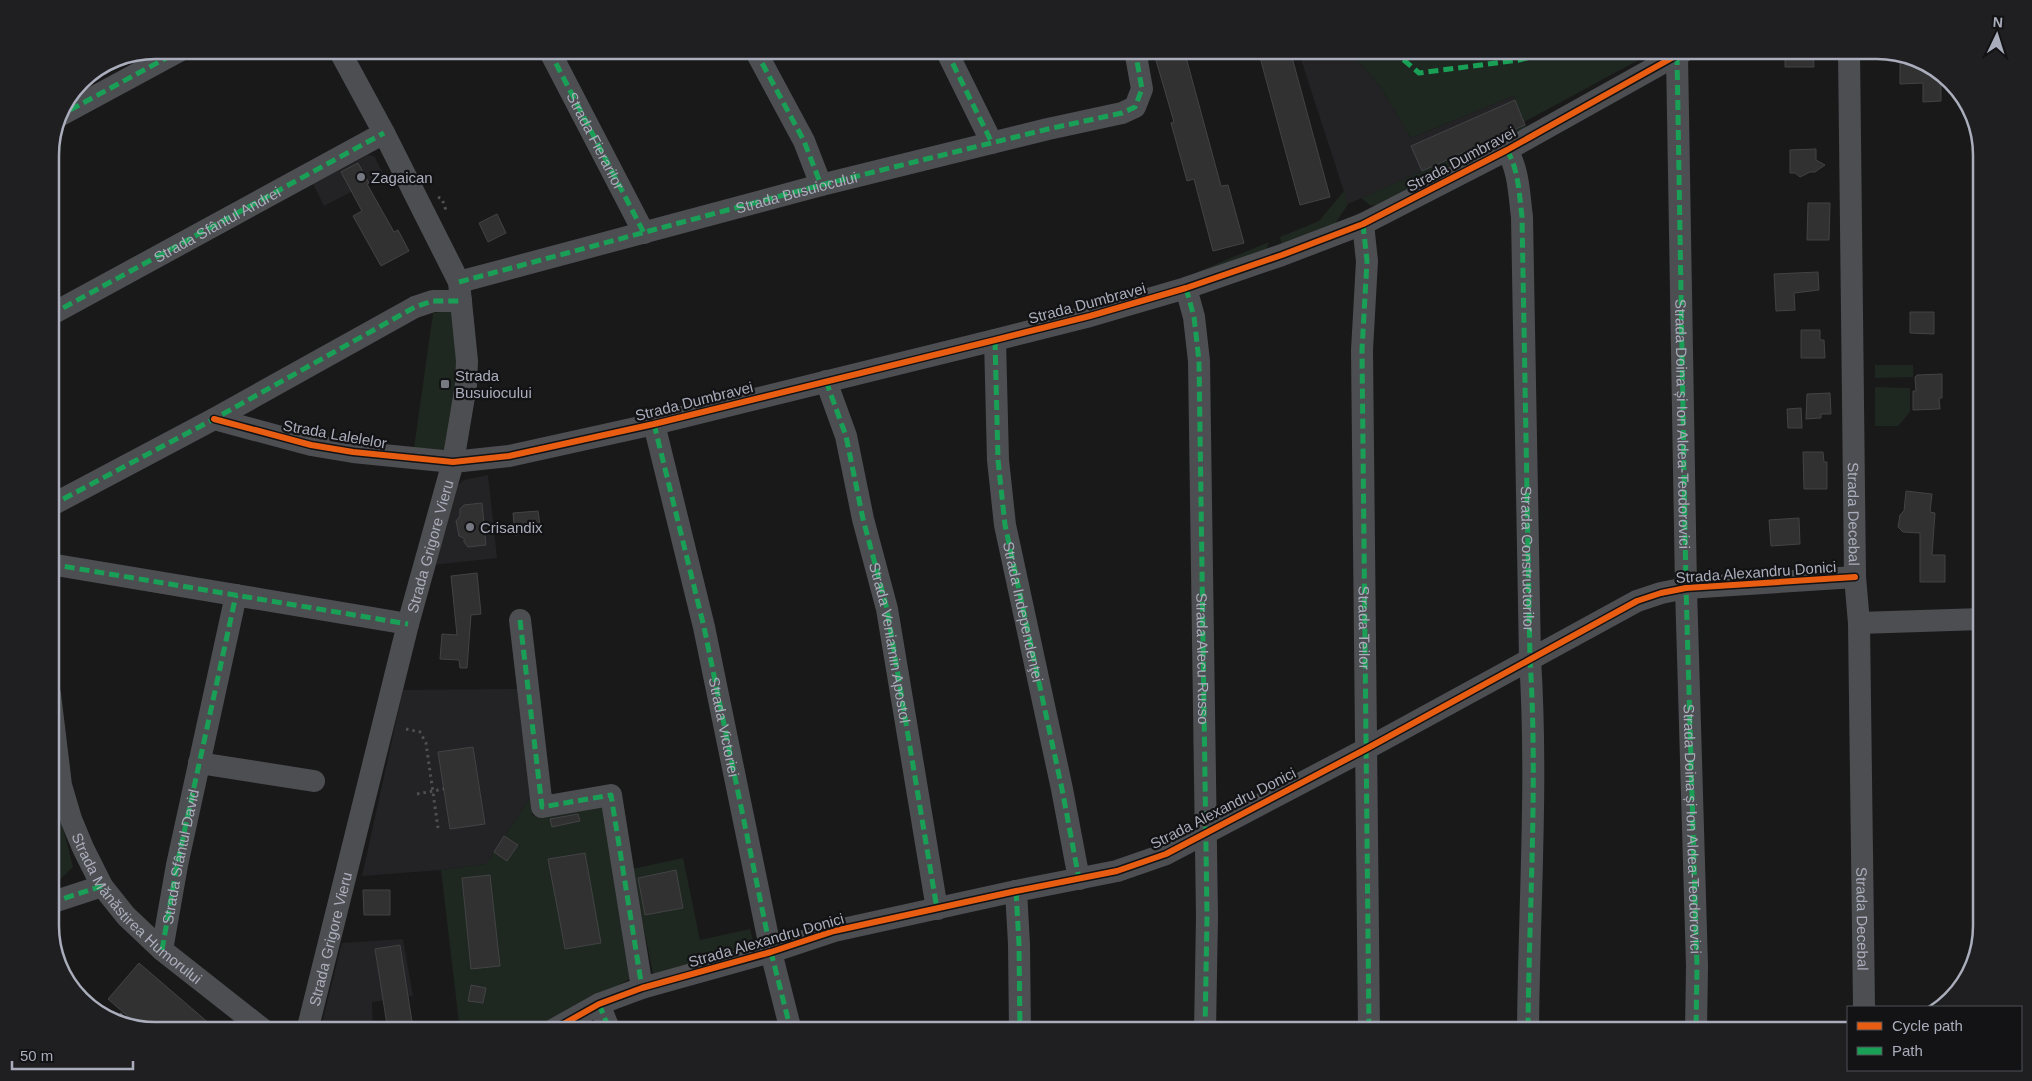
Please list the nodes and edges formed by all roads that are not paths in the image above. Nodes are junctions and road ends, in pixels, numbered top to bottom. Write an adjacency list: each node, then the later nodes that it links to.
1 (165, 59): 10 (street)
2 (344, 59): 11 (street, Strada Grigore Vieru)
3 (554, 59): 16 (street, Strada Fierarilor)
4 (760, 59): 14 (street)
5 (950, 59): 12 (street)
6 (1137, 59): 12 (street, Strada Busuiocului)
7 (1671, 59): 13 (street, Strada Dumbravei)
8 (1682, 59): 28 (street, Strada Doina și Ion Aldea-Teodorovici)
9 (1849, 59): 27 (street, Strada Decebal)
10 (69, 112)
11 (384, 133): 18 (street, Strada Grigore Vieru); 19 (street, Strada Sfântul Andrei)
12 (992, 143): 14 (street, Strada Busuiocului)
13 (1507, 150): 15 (street, Strada Dumbravei); 34 (street, Strada Constructorilor)
14 (821, 185): 16 (street, Strada Busuiocului)
15 (1363, 224): 17 (street, Strada Dumbravei); 35 (street, Strada Teilor)
16 (644, 232): 18 (street, Strada Busuiocului)
17 (1186, 288): 20 (street, Strada Dumbravei); 39 (street, Strada Alecu Russo)
18 (460, 292): 22 (street, Strada Busuiocului); 24 (street, Strada Grigore Vieru)
19 (59, 310)
20 (995, 340): 21 (street, Strada Dumbravei); 40 (street, Strada Independenţei)
21 (826, 381): 23 (street, Strada Dumbravei); 44 (street, Strada Veniamin Apostol)
22 (214, 419): 24 (street, Strada Lalelelor); 25 (street, Strada Busuiocului)
23 (654, 424): 24 (street, Strada Dumbravei); 46 (street, Strada Victoriei)
24 (453, 462): 33 (street, Strada Grigore Vieru)
25 (59, 501)
26 (59, 566): 29 (street)
27 (1855, 577): 28 (street, Strada Alexandru Donici); 32 (street, Strada Decebal)
28 (1686, 588): 34 (street, Strada Alexandru Donici); 59 (street, Strada Doina și Ion Aldea-Teodorovici)
29 (236, 595): 33 (street); 36 (street, Strada Sfântul David)
30 (1973, 619): 32 (street)
31 (520, 620): 47 (street)
32 (1859, 623): 49 (street, Strada Decebal)
33 (408, 624): 51 (street, Strada Grigore Vieru)
34 (1530, 659): 35 (street, Strada Alexandru Donici); 58 (street, Strada Constructorilor)
35 (1366, 749): 39 (street, Strada Alexandru Donici); 57 (street, Strada Teilor)
36 (200, 763): 38 (street); 45 (street, Strada Sfântul David)
37 (59, 768): 41 (street, Strada Mănăstirea Humorului)
38 (314, 781)
39 (1205, 834): 40 (street, Strada Alexandru Donici); 56 (street, Strada Alecu Russo)
40 (1079, 879): 42 (street, Strada Alexandru Donici)
41 (102, 886): 43 (street); 45 (street, Strada Mănăstirea Humorului)
42 (1016, 891): 44 (street, Strada Alexandru Donici); 55 (street)
43 (59, 900)
44 (937, 909): 46 (street, Strada Alexandru Donici)
45 (162, 950): 50 (street, Strada Mănăstirea Humorului)
46 (772, 952): 47 (street, Strada Alexandru Donici); 54 (street, Strada Victoriei)
47 (642, 988): 48 (street, Strada Alexandru Donici)
48 (599, 1004): 52 (street, Strada Alexandru Donici); 53 (street)
49 (1864, 1006)
50 (254, 1022)
51 (309, 1022)
52 (567, 1022)
53 (606, 1022)
54 (789, 1022)
55 (1020, 1022)
56 (1205, 1022)
57 (1369, 1022)
58 (1528, 1022)
59 (1696, 1022)

